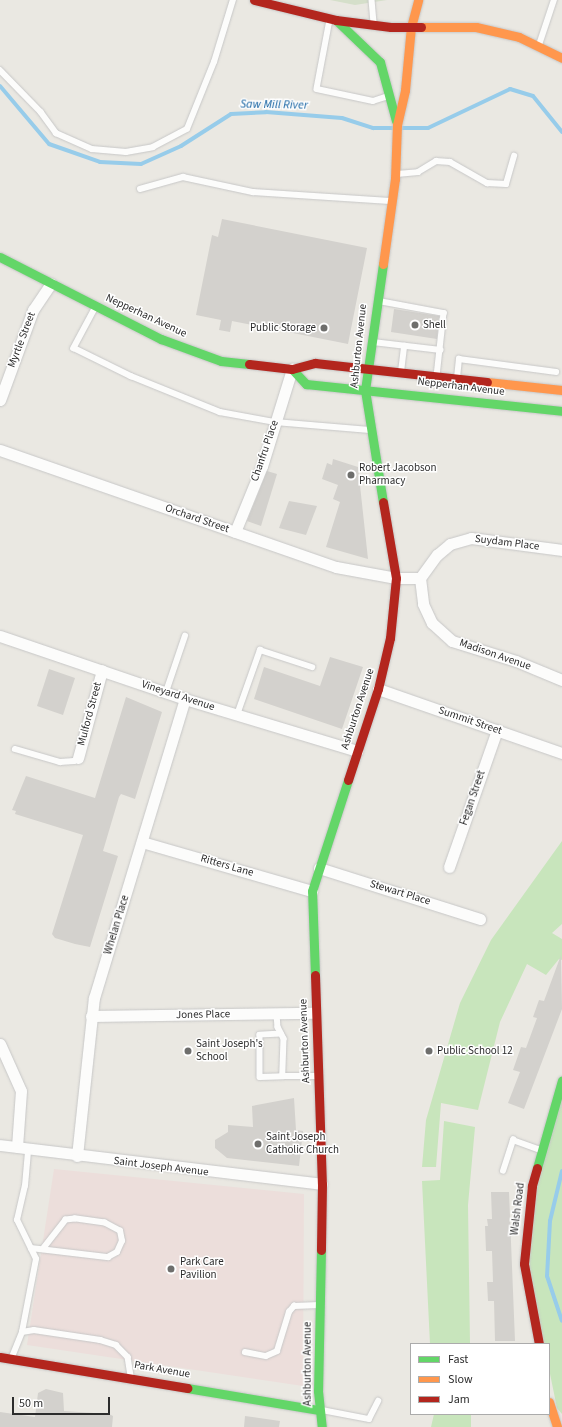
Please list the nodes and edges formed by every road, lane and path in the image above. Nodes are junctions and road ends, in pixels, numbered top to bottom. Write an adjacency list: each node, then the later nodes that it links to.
1 (233, 0): 11 (lane)
2 (254, 0): 6 (main road)
3 (372, 0): 7 (lane)
4 (418, 0): 8 (main road, Ashburton Avenue)
5 (554, 0): 9 (lane)
6 (333, 19): 7 (main road); 12 (main road); 12 (lane)
7 (374, 25): 8 (main road)
8 (411, 27): 9 (main road); 13 (main road, Ashburton Avenue)
9 (538, 47): 10 (main road)
10 (562, 58)
11 (0, 70)
12 (390, 96): 13 (main road)
13 (397, 125): 15 (main road, Ashburton Avenue)
14 (514, 156): 15 (lane)
15 (395, 174): 17 (main road, Ashburton Avenue)
16 (140, 189): 17 (lane)
17 (392, 201): 20 (main road, Ashburton Avenue)
18 (0, 256): 19 (main road, Nepperhan Avenue)
19 (50, 283): 21 (main road, Nepperhan Avenue); 33 (street, Myrtle Street)
20 (376, 300): 22 (main road, Ashburton Avenue); 24 (lane)
21 (96, 306): 25 (main road, Nepperhan Avenue); 35 (lane)
22 (371, 341): 23 (lane); 26 (main road, Ashburton Avenue)
23 (404, 346): 24 (lane); 27 (lane)
24 (441, 350): 29 (lane)
25 (292, 369): 26 (main road, Nepperhan Avenue); 31 (main road, Nepperhan Avenue); 35 (street, Chanfru Place)
26 (368, 369): 27 (main road, Nepperhan Avenue); 31 (main road, Ashburton Avenue)
27 (401, 372): 29 (main road, Nepperhan Avenue)
28 (556, 372): 30 (lane)
29 (438, 376): 30 (main road, Nepperhan Avenue)
30 (457, 378): 32 (main road, Nepperhan Avenue)
31 (365, 390): 34 (main road, Nepperhan Avenue); 36 (main road, Ashburton Avenue)
32 (562, 390)
33 (0, 400)
34 (562, 411)
35 (275, 422): 36 (lane); 38 (street, Chanfru Place)
36 (371, 430): 40 (main road, Ashburton Avenue)
37 (0, 450): 38 (street, Orchard Street)
38 (235, 532): 40 (street, Orchard Street)
39 (562, 550): 41 (street, Suydam Place)
40 (396, 578): 41 (street); 47 (main road, Ashburton Avenue)
41 (420, 578): 46 (street, Madison Avenue)
42 (0, 636): 45 (street, Vineyard Avenue)
43 (185, 636): 48 (lane)
44 (312, 667): 50 (lane)
45 (102, 670): 48 (street, Vineyard Avenue); 55 (street, Mulford Street)
46 (562, 680)
47 (378, 689): 51 (street, Summit Street); 54 (main road, Ashburton Avenue)
48 (166, 692): 49 (street, Vineyard Avenue)
49 (185, 699): 50 (street, Vineyard Avenue); 56 (street, Whelan Place)
50 (237, 715): 54 (street, Vineyard Avenue)
51 (497, 730): 52 (street, Summit Street); 57 (street, Fegan Street)
52 (560, 748)
53 (15, 750): 55 (lane)
54 (357, 751): 58 (main road, Ashburton Avenue)
55 (78, 758)
56 (142, 842): 59 (street, Ritters Lane); 63 (street, Whelan Place)
57 (449, 867)
58 (318, 868): 59 (main road, Ashburton Avenue); 60 (street, Stewart Place)
59 (312, 891): 61 (main road, Ashburton Avenue)
60 (480, 919)
61 (315, 1013): 62 (street, Jones Place); 67 (main road, Ashburton Avenue)
62 (277, 1014): 63 (street, Jones Place); 64 (lane)
63 (91, 1016): 72 (street, Whelan Place)
64 (281, 1034): 66 (lane); 66 (lane)
65 (0, 1044): 70 (street)
66 (283, 1076): 67 (lane)
67 (318, 1076): 74 (main road, Ashburton Avenue)
68 (562, 1080): 71 (main road, Walsh Road)
69 (0, 1145): 70 (street, Saint Joseph Avenue)
70 (23, 1147): 72 (street, Saint Joseph Avenue); 75 (lane)
71 (541, 1150): 73 (lane); 79 (main road, Walsh Road)
72 (77, 1156): 74 (street, Saint Joseph Avenue)
73 (503, 1171)
74 (322, 1184): 77 (main road, Ashburton Avenue)
75 (31, 1248): 76 (lane); 78 (lane)
76 (43, 1249): 76 (lane)
77 (320, 1305): 80 (lane); 85 (main road, Ashburton Avenue)
78 (22, 1332): 82 (lane); 83 (lane)
79 (539, 1343)
80 (244, 1352)
81 (0, 1357): 82 (main road, Park Avenue)
82 (12, 1359): 83 (main road, Park Avenue)
83 (131, 1377): 85 (main road, Park Avenue)
84 (378, 1401): 85 (lane)
85 (319, 1410): 87 (main road, Ashburton Avenue)
86 (550, 1410): 88 (main road)
87 (322, 1427)
88 (557, 1427)

